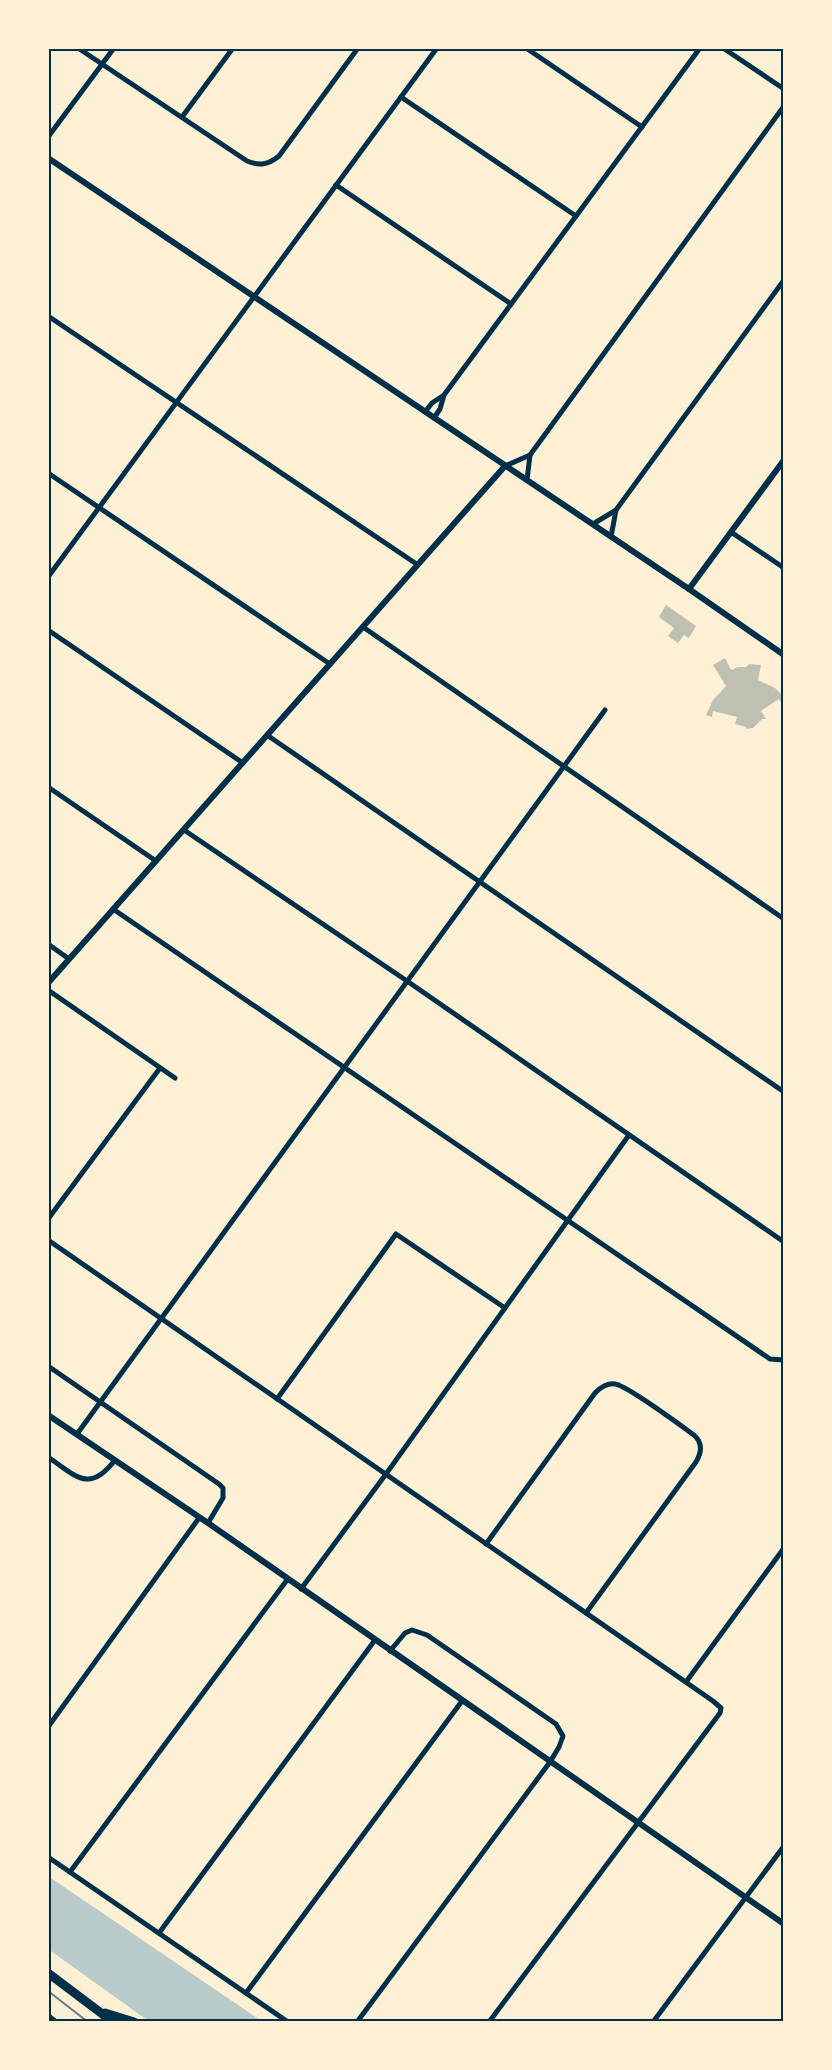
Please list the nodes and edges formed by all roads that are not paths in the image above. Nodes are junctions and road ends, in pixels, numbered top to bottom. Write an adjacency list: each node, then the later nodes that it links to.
1 (78, 48): 9 (street)
2 (114, 48): 9 (street)
3 (233, 48): 13 (street)
4 (358, 48): 13 (street)
5 (437, 48): 11 (street)
6 (526, 48): 14 (street)
7 (700, 48): 14 (street)
8 (723, 48): 10 (street)
9 (102, 65): 13 (street); 15 (street)
10 (784, 89)
11 (401, 97): 17 (street); 18 (street)
12 (784, 106): 27 (street)
13 (182, 117)
14 (642, 128): 18 (street)
15 (48, 137)
16 (48, 158): 20 (street)
17 (336, 185): 20 (street); 21 (street)
18 (576, 216): 21 (street)
19 (784, 280): 33 (street)
20 (254, 297): 24 (street); 25 (street)
21 (511, 304): 23 (street)
22 (48, 316): 24 (street)
23 (444, 395): 25 (street); 26 (street)
24 (176, 402): 32 (street); 37 (street)
25 (425, 412): 26 (street)
26 (434, 418): 29 (street)
27 (530, 455): 29 (street); 31 (street)
28 (784, 460): 35 (street)
29 (506, 466): 31 (street); 37 (street)
30 (48, 473): 32 (street)
31 (527, 480): 34 (street)
32 (99, 507): 39 (street); 44 (street)
33 (616, 510): 34 (street); 36 (street)
34 (592, 524): 36 (street)
35 (731, 532): 38 (street); 40 (street)
36 (610, 537): 40 (street)
37 (418, 565): 41 (street)
38 (784, 568)
39 (48, 577)
40 (689, 590): 43 (street)
41 (363, 627): 44 (street); 48 (street)
42 (48, 630): 47 (street)
43 (784, 655)
44 (330, 664): 46 (street)
45 (605, 710): 48 (street)
46 (267, 735): 47 (street); 52 (street)
47 (243, 763): 50 (street)
48 (564, 767): 52 (street); 54 (street)
49 (48, 787): 51 (street)
50 (184, 830): 51 (street); 57 (street)
51 (156, 861): 53 (street)
52 (480, 882): 57 (street); 63 (street)
53 (113, 909): 56 (street); 61 (street)
54 (784, 919)
55 (48, 944): 56 (street)
56 (69, 959): 58 (street)
57 (408, 981): 61 (street); 64 (street)
58 (48, 983)
59 (48, 990): 60 (street)
60 (160, 1068): 62 (street); 65 (street)
61 (345, 1068): 66 (street); 70 (street)
62 (175, 1078)
63 (784, 1092)
64 (629, 1135): 66 (street); 68 (street)
65 (48, 1219)
66 (568, 1220): 69 (street); 71 (street)
67 (48, 1239): 70 (street)
68 (784, 1242)
69 (505, 1308): 73 (street); 79 (street)
70 (161, 1318): 73 (street); 74 (street)
71 (784, 1360)
72 (48, 1366): 74 (street)
73 (277, 1399): 79 (street)
74 (101, 1402): 76 (street); 81 (street)
75 (48, 1415): 76 (street)
76 (77, 1434): 78 (street)
77 (48, 1456): 78 (street)
78 (115, 1460): 80 (street)
79 (386, 1474): 82 (street); 85 (street)
80 (199, 1518): 81 (street); 91 (street)
81 (208, 1523): 84 (street)
82 (486, 1544): 86 (street); 86 (street)
83 (784, 1548): 89 (street)
84 (287, 1580): 85 (street); 96 (street)
85 (301, 1589): 87 (street)
86 (586, 1613): 89 (street)
87 (375, 1640): 88 (street); 99 (street)
88 (390, 1651): 90 (street); 92 (street)
89 (686, 1682): 93 (street)
90 (462, 1701): 92 (street); 101 (street)
91 (48, 1727)
92 (550, 1762): 93 (street); 108 (street)
93 (638, 1823): 97 (street); 109 (street)
94 (784, 1846): 97 (street)
95 (48, 1857): 96 (street)
96 (70, 1872): 99 (street)
97 (746, 1898): 98 (street); 110 (street)
98 (784, 1924)
99 (159, 1933): 101 (street)
100 (48, 1973): 102 (highway)
101 (246, 1993): 107 (street)
102 (97, 2011): 105 (highway); 106 (highway)
103 (48, 2018): 104 (highway)
104 (53, 2022)
105 (113, 2022)
106 (134, 2022)
107 (288, 2022)
108 (357, 2022)
109 (489, 2022)
110 (653, 2022)

